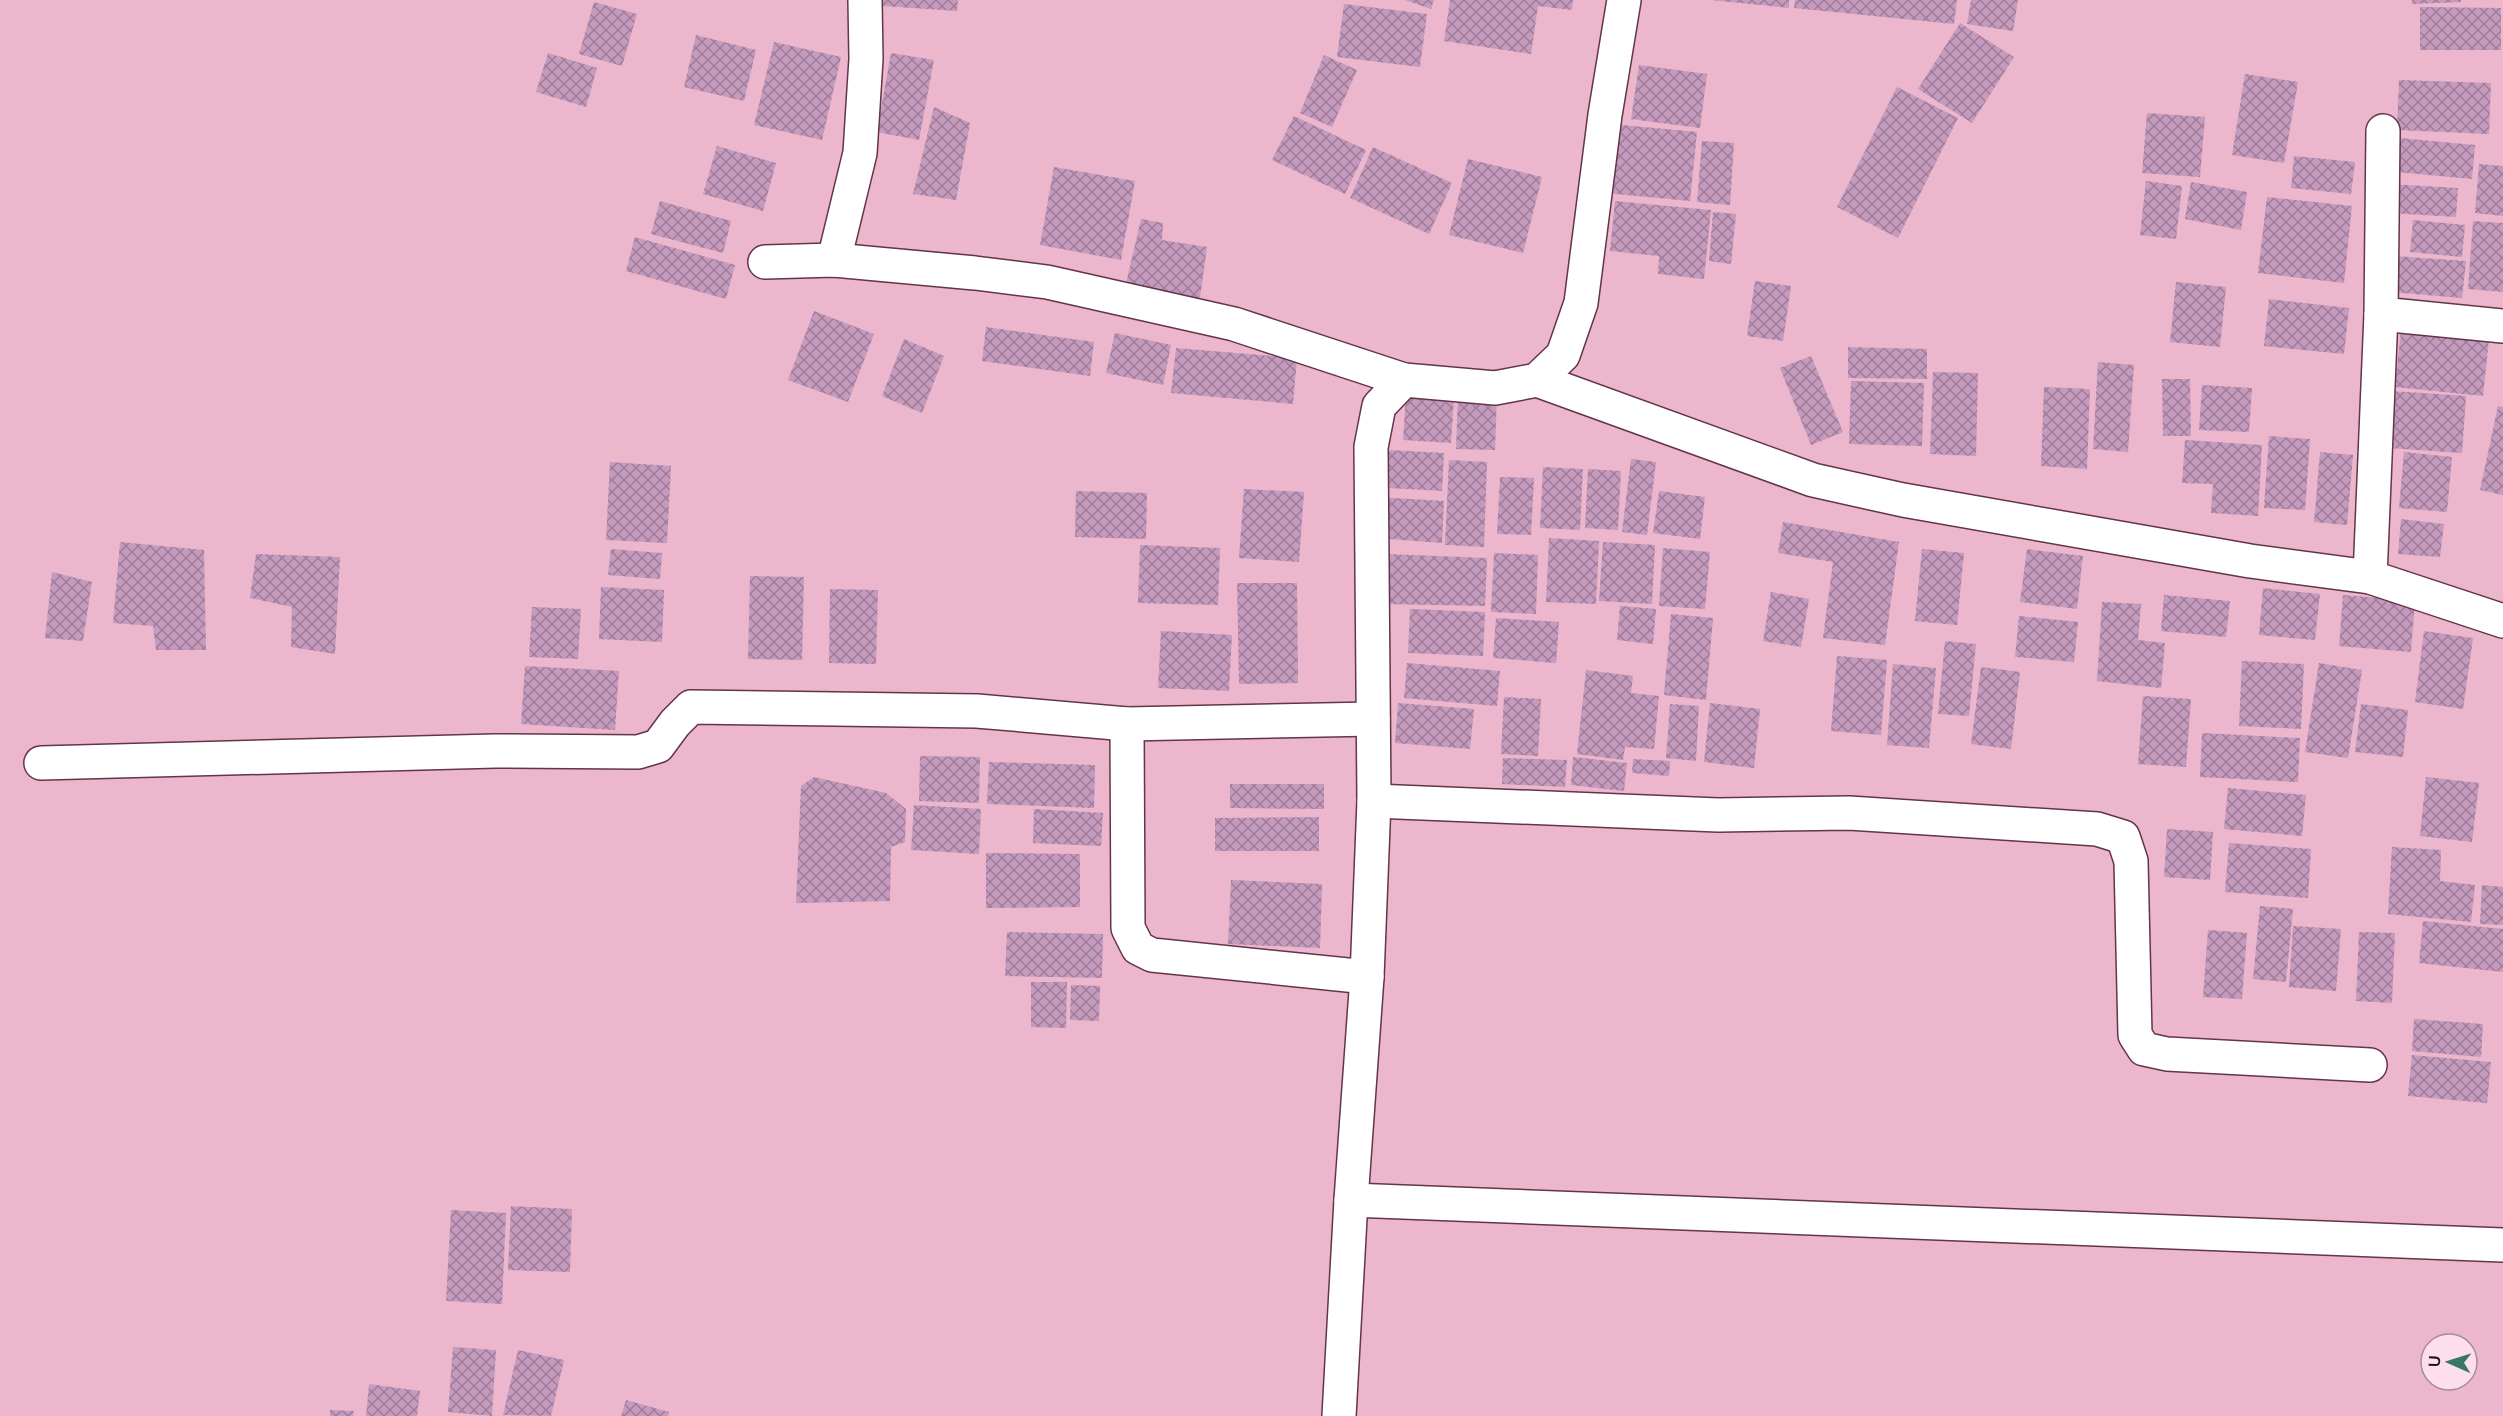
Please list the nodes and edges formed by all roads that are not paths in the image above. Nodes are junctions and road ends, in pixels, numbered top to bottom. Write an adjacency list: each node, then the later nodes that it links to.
1 (865, 0): 4 (street)
2 (1624, 0): 9 (street)
3 (2383, 131): 6 (street)
4 (834, 260): 5 (street); 8 (street)
5 (765, 262)
6 (2381, 314): 7 (street); 10 (street)
7 (2503, 326)
8 (1404, 380): 9 (street); 12 (street)
9 (1537, 380): 10 (street)
10 (2370, 577): 11 (street)
11 (2503, 621)
12 (1373, 719): 13 (street); 15 (street)
13 (1127, 724): 14 (street); 16 (street)
14 (41, 763)
15 (1374, 801): 16 (street); 17 (street)
16 (1368, 977): 18 (street)
17 (2370, 1065)
18 (1351, 1200): 19 (street); 20 (street)
19 (2503, 1245)
20 (1339, 1416)

